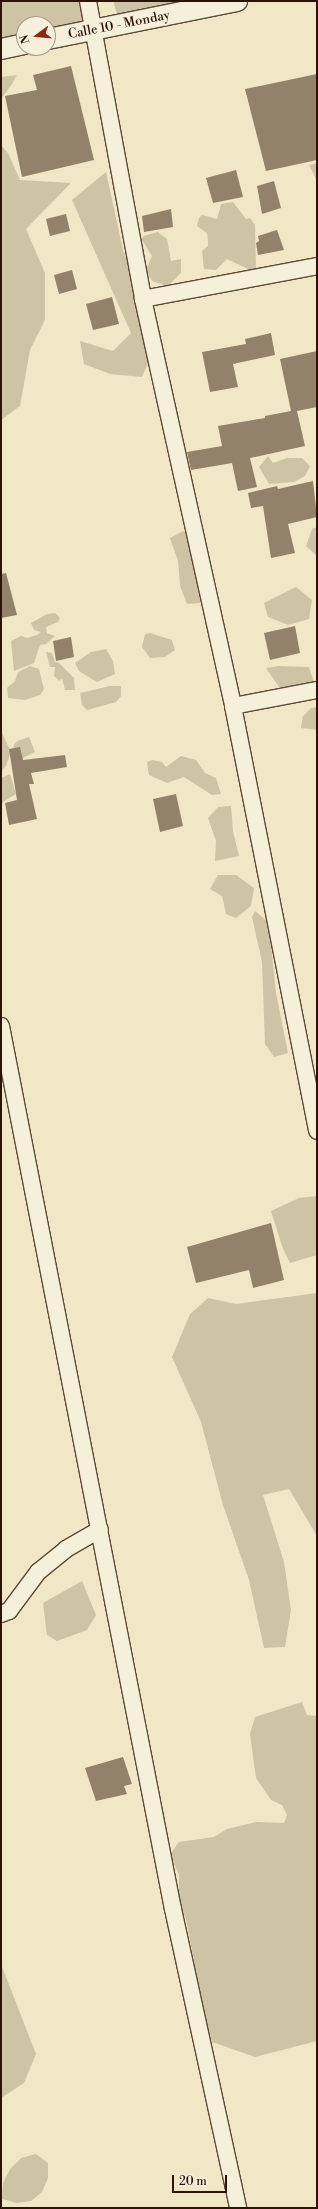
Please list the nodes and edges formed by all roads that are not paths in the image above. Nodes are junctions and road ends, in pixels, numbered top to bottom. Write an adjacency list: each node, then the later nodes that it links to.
1 (88, 1): 3 (street)
2 (237, 1): 3 (street, Calle 10 - Monday)
3 (92, 31): 4 (street, Calle 10 - Monday); 8 (street)
4 (56, 38)
5 (16, 46): 6 (street)
6 (1, 49)
7 (317, 266): 8 (street)
8 (143, 299): 10 (street)
9 (317, 690): 10 (street)
10 (232, 706): 12 (street)
11 (1, 1026): 13 (street)
12 (317, 1131)
13 (100, 1528): 14 (street); 15 (street)
14 (1, 1614)
15 (238, 2208)

